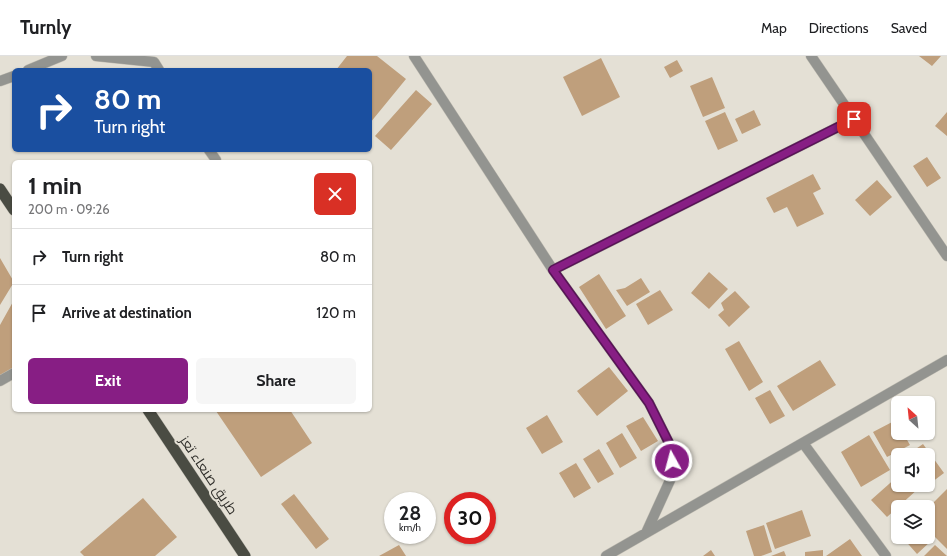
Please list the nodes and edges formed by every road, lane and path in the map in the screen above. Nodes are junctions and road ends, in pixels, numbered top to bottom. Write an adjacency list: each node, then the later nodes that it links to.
1 (46, 56): 6 (street)
2 (62, 56): 7 (street)
3 (96, 56): 8 (street)
4 (414, 56): 17 (street)
5 (811, 56): 11 (street)
6 (32, 68)
7 (33, 68)
8 (158, 68)
9 (12, 77): 10 (street)
10 (0, 81)
11 (854, 119): 16 (street); 17 (street)
12 (210, 152): 13 (street)
13 (216, 160)
14 (0, 190): 15 (highway)
15 (12, 207)
16 (947, 256)
17 (553, 270): 23 (street)
18 (947, 360): 22 (street)
19 (12, 374): 20 (street)
20 (0, 381)
21 (149, 412): 24 (highway, طريق صنعاء تعز)
22 (803, 443): 23 (street); 26 (street)
23 (646, 533): 25 (street)
24 (245, 556)
25 (606, 556)
26 (886, 556)

